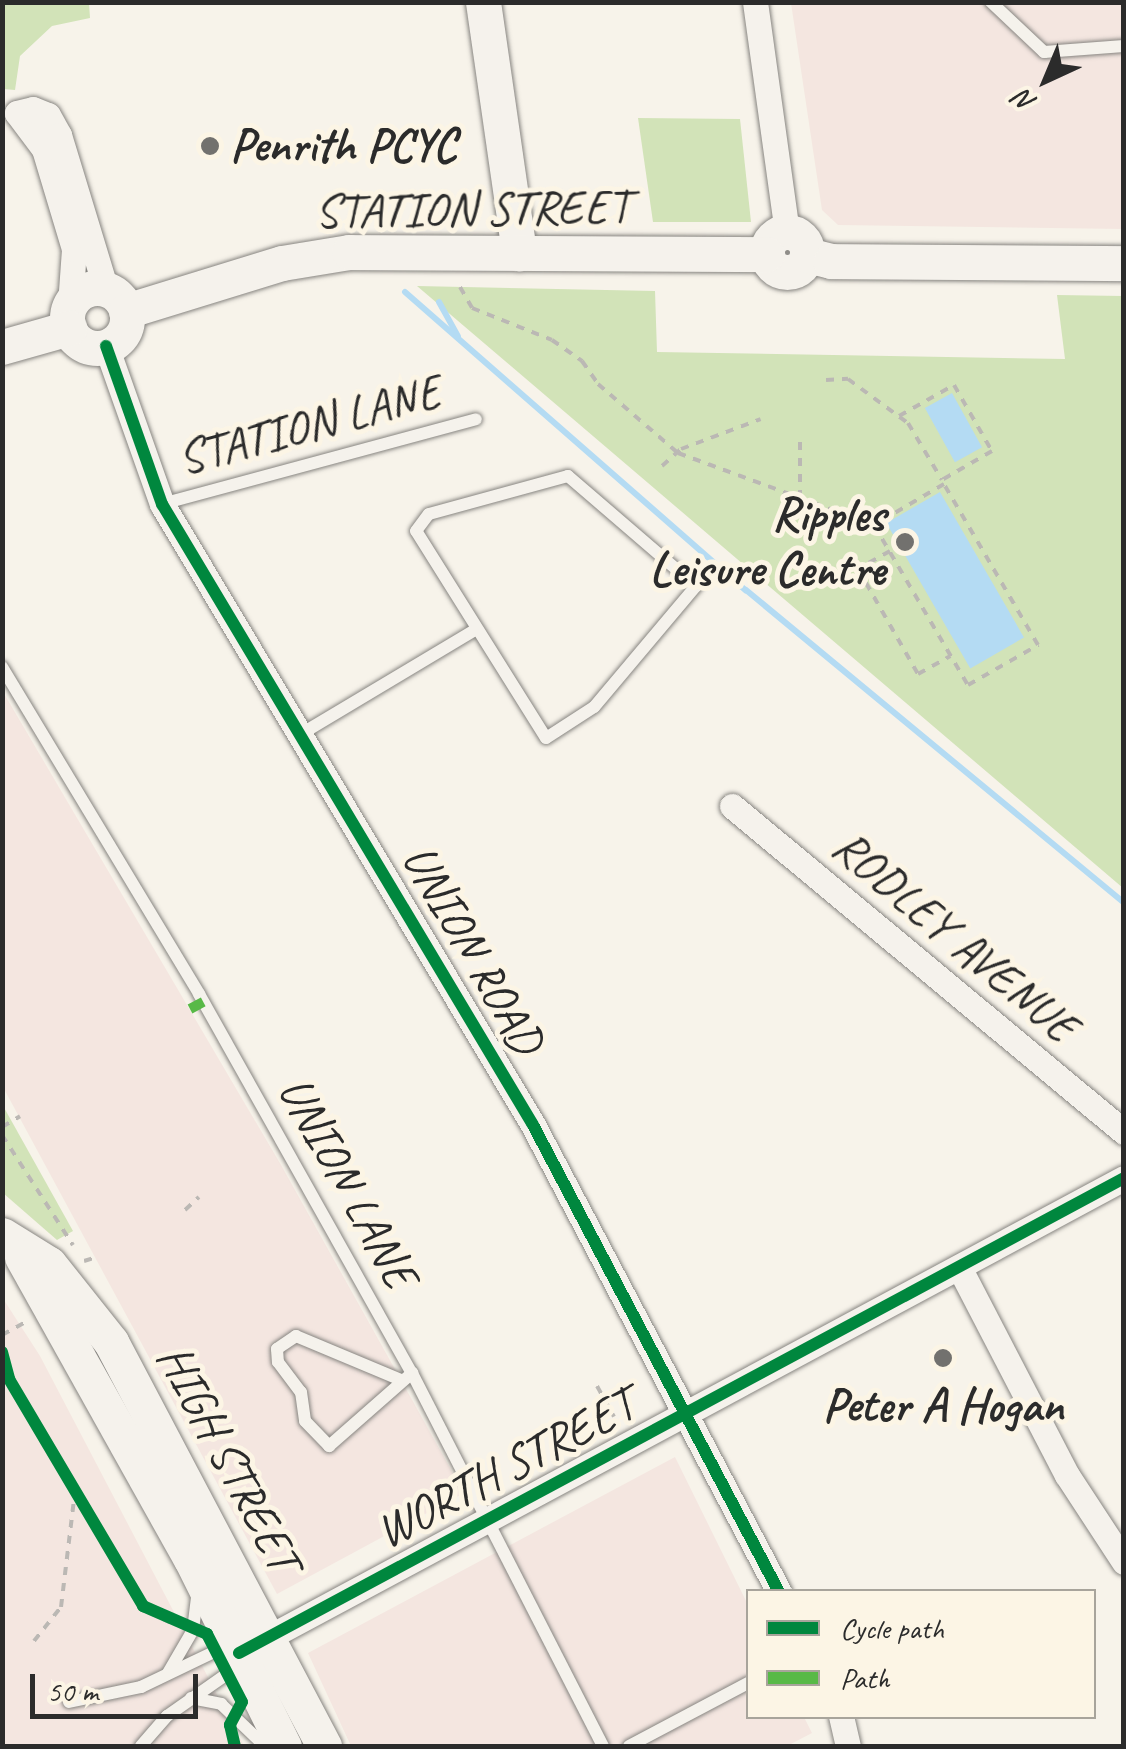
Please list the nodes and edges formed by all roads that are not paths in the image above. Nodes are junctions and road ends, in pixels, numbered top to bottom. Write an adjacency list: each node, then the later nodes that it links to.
1 (483, 2): 6 (street)
2 (755, 2): 5 (street)
3 (991, 2): 4 (lane)
4 (1124, 46)
5 (787, 247): 6 (street, STATION STREET); 7 (street, STATION STREET)
6 (520, 253): 8 (street, STATION STREET)
7 (1124, 262)
8 (116, 300): 9 (street); 9 (street); 11 (street)
9 (69, 316): 10 (street); 11 (street)
10 (2, 346)
11 (106, 346): 13 (street, UNION ROAD)
12 (476, 419): 13 (lane, STATION LANE)
13 (162, 504): 16 (street, UNION ROAD)
14 (473, 631): 14 (lane); 16 (lane)
15 (2, 668): 22 (lane, UNION LANE)
16 (300, 734): 23 (street, UNION ROAD)
17 (732, 806): 18 (street, RODLEY AVENUE)
18 (1124, 1132)
19 (1124, 1178): 21 (street, WORTH STREET)
20 (8, 1239): 25 (street, HIGH STREET); 28 (street, HIGH STREET)
21 (960, 1267): 23 (street, WORTH STREET); 26 (street)
22 (406, 1376): 22 (lane); 24 (lane, UNION LANE)
23 (689, 1412): 24 (street, WORTH STREET); 27 (street, UNION ROAD)
24 (490, 1518): 28 (street, WORTH STREET); 38 (lane, UNION LANE)
25 (191, 1559): 28 (street, HIGH STREET); 29 (lane)
26 (1124, 1562)
27 (778, 1589)
28 (254, 1645): 29 (lane, WORTH STREET); 31 (lane, WORTH STREET); 36 (street, HIGH STREET); 37 (street, HIGH STREET)
29 (163, 1678): 32 (lane, WORTH STREET)
30 (746, 1684): 39 (lane)
31 (188, 1698): 34 (lane, WORTH STREET); 35 (lane)
32 (69, 1702)
33 (842, 1719): 40 (street)
34 (141, 1746)
35 (264, 1746)
36 (284, 1746)
37 (324, 1746)
38 (603, 1746)
39 (629, 1746)
40 (848, 1746)

